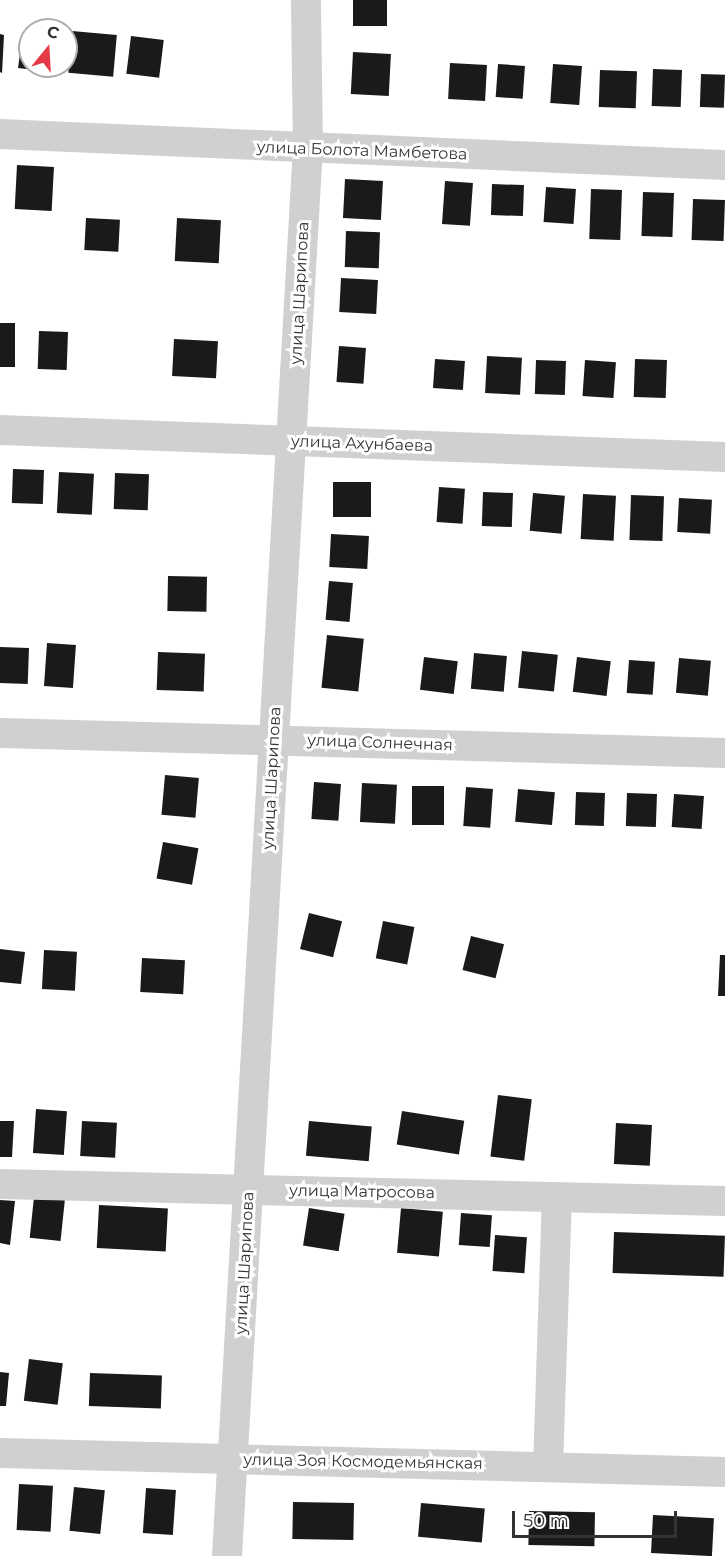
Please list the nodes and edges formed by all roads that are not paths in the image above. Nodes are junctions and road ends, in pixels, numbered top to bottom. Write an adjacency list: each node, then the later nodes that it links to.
1 (306, 0): 3 (street, улица Шарипова)
2 (0, 134): 3 (street, улица Болота Мамбетова)
3 (308, 149): 4 (street, улица Болота Мамбетова); 6 (street, улица Шарипова)
4 (725, 165)
5 (0, 430): 6 (street, улица Ахунбаева)
6 (291, 441): 7 (street, улица Ахунбаева); 9 (street, улица Шарипова)
7 (725, 457)
8 (0, 733): 9 (street, улица Солнечная)
9 (274, 741): 10 (street, улица Солнечная); 12 (street, улица Шарипова)
10 (725, 753)
11 (0, 1184): 12 (street, улица Матросова)
12 (249, 1190): 13 (street, улица Матросова); 16 (street, улица Шарипова)
13 (557, 1197): 14 (street, улица Матросова); 17 (street)
14 (725, 1201)
15 (0, 1453): 16 (street, улица Зоя Космодемьянская)
16 (234, 1459): 17 (street, улица Зоя Космодемьянская); 19 (street, улица Шарипова)
17 (548, 1467): 18 (street, улица Зоя Космодемьянская)
18 (725, 1472)
19 (227, 1556)

